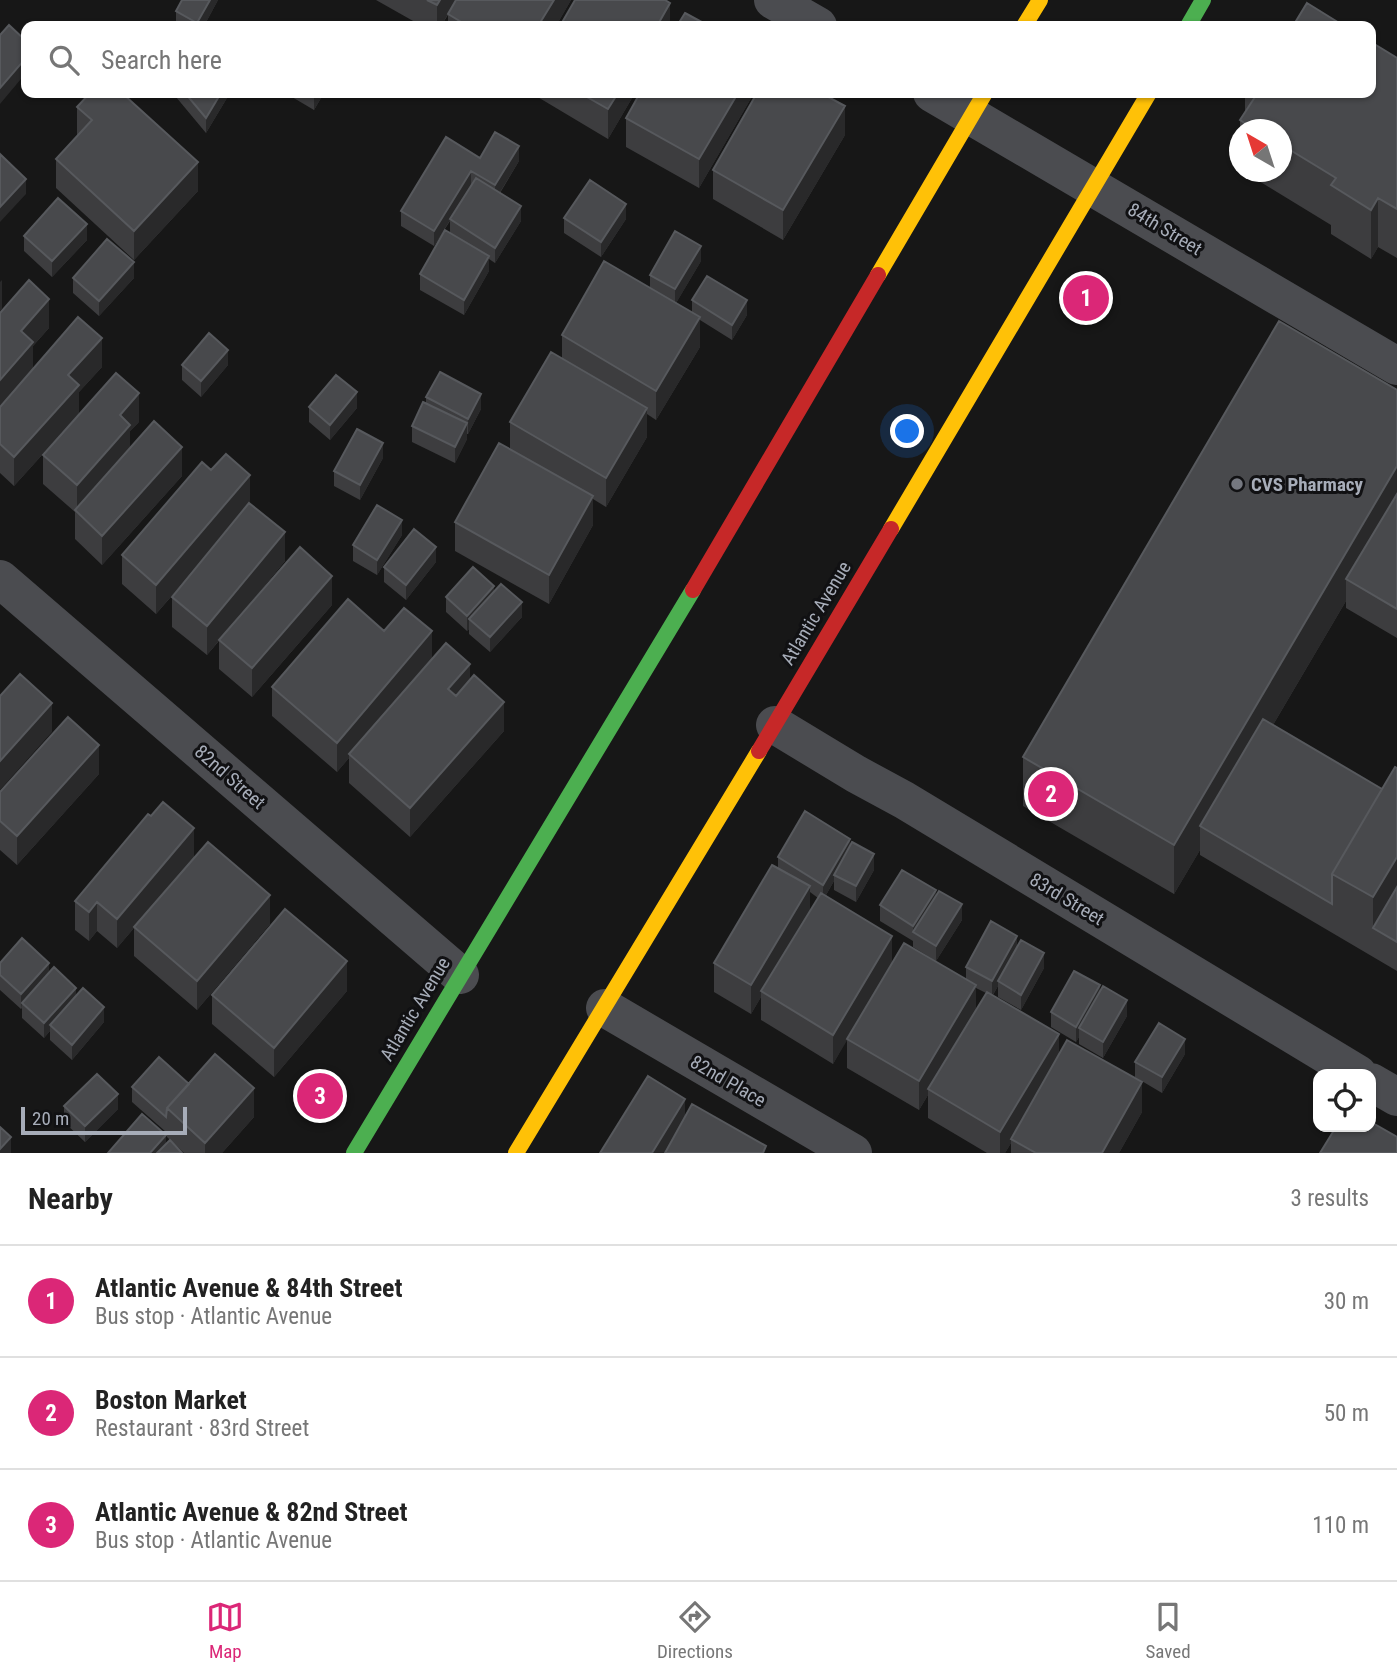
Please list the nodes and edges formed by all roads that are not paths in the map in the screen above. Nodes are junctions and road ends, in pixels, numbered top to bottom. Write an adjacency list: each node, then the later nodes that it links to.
1 (773, 0): 4 (street)
2 (1040, 0): 5 (main road)
3 (1203, 0): 6 (main road)
4 (809, 21)
5 (1027, 21)
6 (1191, 21)
7 (953, 98): 9 (street, 84th Street)
8 (1146, 98): 10 (main road, Atlantic Avenue)
9 (979, 104): 10 (street, 84th Street); 14 (main road, Atlantic Avenue)
10 (1093, 187): 11 (street, 84th Street); 13 (main road, Atlantic Avenue)
11 (1397, 366)
12 (0, 579): 14 (street, 82nd Street)
13 (775, 725): 15 (main road, Atlantic Avenue); 16 (street, 83rd Street)
14 (460, 975): 19 (main road, Atlantic Avenue)
15 (604, 1008): 20 (main road, Atlantic Avenue); 21 (street, 82nd Place)
16 (1350, 1069)
17 (1376, 1085): 18 (street)
18 (1397, 1097)
19 (354, 1153)
20 (516, 1153)
21 (853, 1153)

